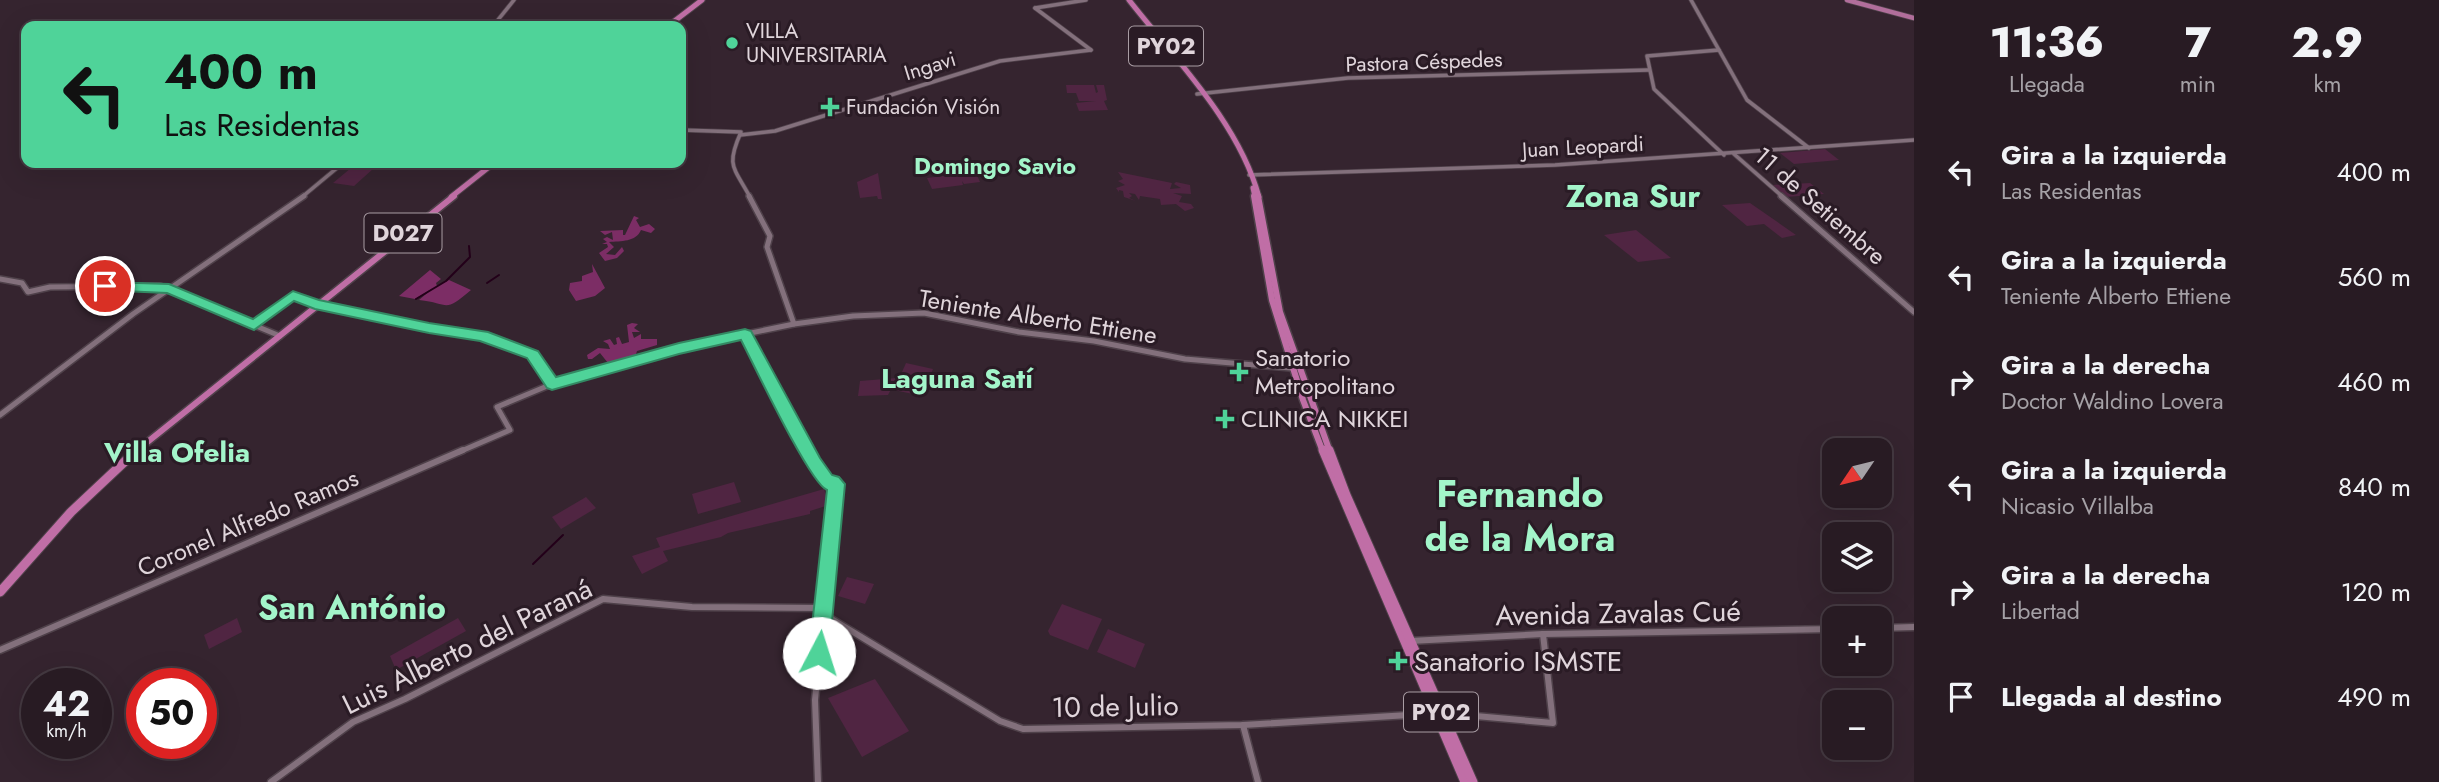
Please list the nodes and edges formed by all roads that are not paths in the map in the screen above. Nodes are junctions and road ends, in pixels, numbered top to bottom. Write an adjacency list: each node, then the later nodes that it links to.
1 (514, 0): 10 (main road)
2 (700, 0): 7 (highway); 11 (highway)
3 (1086, 0): 17 (main road, Ingavi)
4 (1127, 0): 15 (highway, PY02)
5 (1691, 0): 13 (main road)
6 (1847, 0): 9 (main road)
7 (690, 7): 8 (highway); 12 (highway)
8 (684, 10)
9 (1914, 18)
10 (497, 21)
11 (673, 21)
12 (673, 21)
13 (1719, 50): 14 (main road); 19 (main road)
14 (1650, 71): 15 (main road, Pastora Céspedes); 21 (main road)
15 (1199, 94): 24 (highway, PY02)
16 (686, 130): 17 (main road, Ingavi)
17 (740, 133): 30 (main road)
18 (1914, 140): 19 (main road, Juan Leopardi)
19 (1809, 148): 20 (main road, Juan Leopardi)
20 (1734, 154): 21 (main road, Juan Leopardi); 29 (main road, 11 de Setiembre)
21 (1724, 155): 24 (main road, Juan Leopardi)
22 (336, 168): 26 (main road)
23 (486, 168): 28 (highway, D027)
24 (1252, 175): 34 (highway, PY02); 48 (highway, PY02)
25 (0, 279): 26 (main road)
26 (169, 288): 31 (main road); 36 (main road)
27 (293, 295): 28 (main road); 31 (main road)
28 (318, 303): 33 (highway, D027); 35 (main road)
29 (1914, 312)
30 (794, 324): 32 (main road, Teniente Alberto Ettiene); 34 (main road, Teniente Alberto Ettiene)
31 (254, 325): 33 (main road)
32 (745, 334): 35 (main road, Teniente Alberto Ettiene); 38 (main road)
33 (278, 335): 39 (highway, D027)
34 (1291, 368): 48 (highway, PY02)
35 (552, 384): 37 (main road, Teniente Alberto Ettiene)
36 (0, 415)
37 (510, 430): 49 (main road, Coronel Alfredo Ramos)
38 (827, 485): 40 (main road); 40 (main road)
39 (84, 496): 41 (highway, D027); 42 (highway, D027)
40 (832, 505): 43 (main road)
41 (0, 586)
42 (0, 592)
43 (822, 611): 51 (main road, 10 de Julio); 52 (main road, Luis Alberto del Paraná); 53 (main road)
44 (1914, 627): 45 (main road)
45 (1892, 628)
46 (1822, 629): 47 (main road, Avenida Zavalas Cué)
47 (1544, 634): 48 (main road, Avenida Zavalas Cué); 50 (main road, 10 de Julio)
48 (1407, 642): 50 (highway, PY02)
49 (0, 650)
50 (1438, 713): 51 (main road, 10 de Julio); 55 (highway, PY02); 56 (highway, PY02)
51 (1243, 725): 54 (main road)
52 (271, 782)
53 (818, 782)
54 (1258, 782)
55 (1465, 782)
56 (1473, 782)

